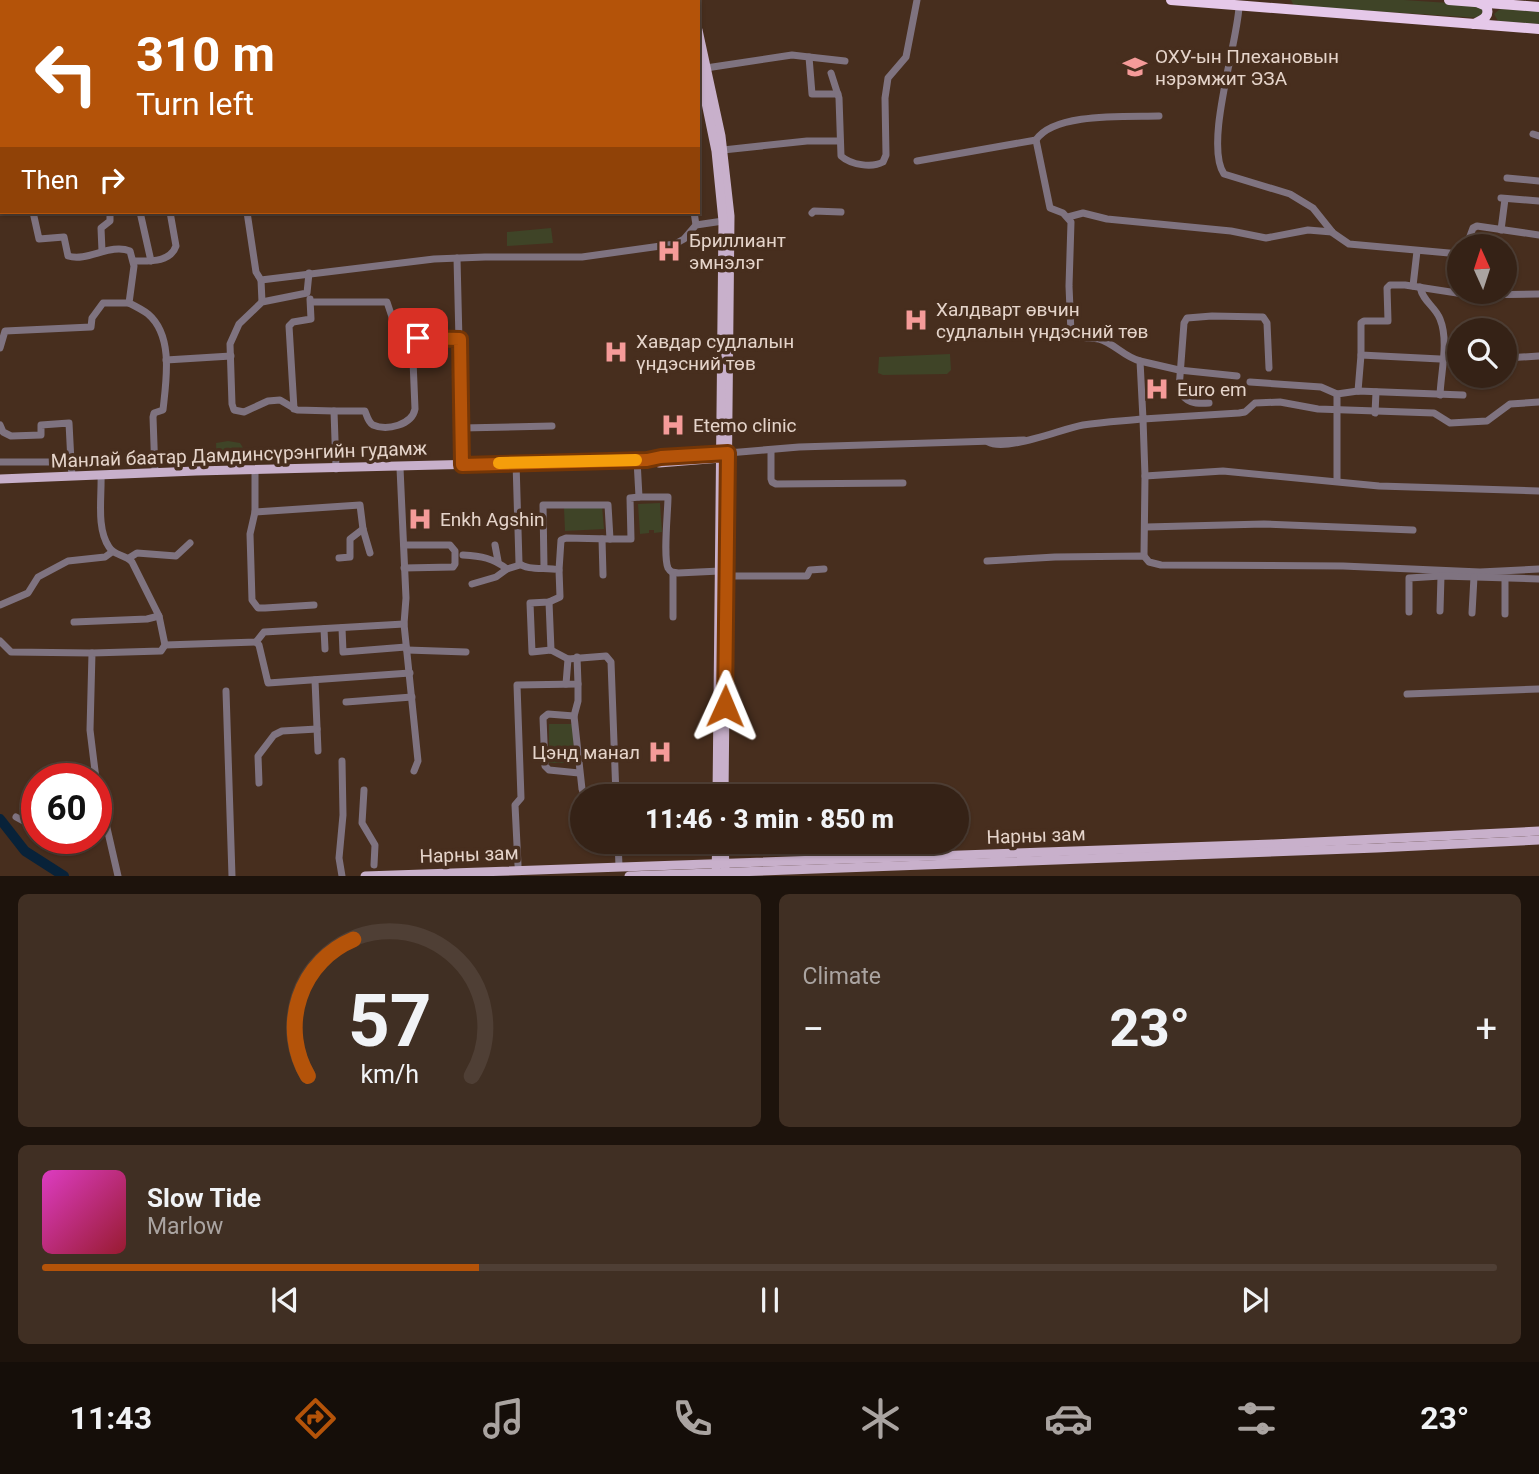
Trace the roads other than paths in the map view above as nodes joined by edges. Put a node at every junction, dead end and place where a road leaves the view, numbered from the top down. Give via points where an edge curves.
1 (918, 0) edge
2 (1171, 0) edge
3 (1449, 0) edge
4 (1473, 1) edge
5 (1502, 4) junction
6 (1285, 5) edge
7 (1239, 7) junction
8 (1539, 7) edge
9 (1473, 24) junction
10 (1503, 27) junction
11 (1539, 29) edge
12 (809, 57) junction
13 (845, 61) dead end
14 (700, 69) edge
15 (831, 73) dead end
16 (838, 94) junction
17 (1159, 116) dead end
18 (1036, 140) junction
19 (841, 141) junction
20 (723, 150) junction
21 (917, 160) dead end
22 (1507, 177) dead end
23 (1539, 181) edge
24 (1539, 201) edge
25 (841, 212) dead end
26 (812, 213) dead end
27 (33, 214) edge
28 (110, 214) edge
29 (140, 214) edge
30 (170, 214) edge
31 (247, 214) edge
32 (694, 214) edge
33 (1068, 217) junction
34 (723, 221) junction
35 (696, 225) junction
36 (1502, 230) junction
37 (1333, 233) junction
38 (1471, 234) edge
39 (1539, 236) edge
40 (102, 251) junction
41 (1417, 251) junction
42 (1447, 253) edge
43 (457, 258) junction
44 (134, 261) junction
45 (151, 261) junction
46 (309, 274) junction
47 (261, 280) junction
48 (1417, 286) junction
49 (307, 293) junction
50 (1539, 294) edge
51 (262, 302) junction
52 (312, 302) junction
53 (129, 303) junction
54 (460, 339) junction
55 (0, 348) edge
56 (1361, 355) junction
57 (231, 356) junction
58 (1539, 356) edge
59 (1517, 357) edge
60 (419, 359) dead end
61 (1442, 359) junction
62 (1447, 359) edge
63 (166, 360) junction
64 (1140, 360) junction
65 (1269, 368) dead end
66 (1179, 370) junction
67 (1237, 376) dead end
68 (1250, 382) dead end
69 (1358, 391) junction
70 (1376, 393) junction
71 (1337, 394) junction
72 (1440, 395) junction
73 (1463, 395) dead end
74 (1539, 402) edge
75 (1209, 404) dead end
76 (294, 409) junction
77 (1337, 409) junction
78 (334, 411) junction
79 (1375, 413) junction
80 (1143, 419) junction
81 (0, 425) edge
82 (552, 426) dead end
83 (462, 428) junction
84 (771, 450) junction
85 (724, 454) junction
86 (642, 460) junction
87 (71, 462) junction
88 (0, 463) edge
89 (516, 463) junction
90 (462, 465) junction
91 (400, 468) junction
92 (336, 469) junction
93 (255, 470) junction
94 (155, 473) junction
95 (101, 475) junction
96 (72, 476) junction
97 (1146, 476) junction
98 (0, 479) edge
99 (1337, 481) junction
100 (903, 483) dead end
101 (1539, 491) edge
102 (639, 497) junction
103 (255, 512) junction
104 (1146, 527) junction
105 (363, 529) junction
106 (1413, 530) dead end
107 (606, 539) junction
108 (190, 542) dead end
109 (404, 545) junction
110 (495, 545) dead end
111 (113, 552) junction
112 (370, 553) dead end
113 (463, 555) dead end
114 (1144, 556) junction
115 (129, 558) junction
116 (339, 558) dead end
117 (498, 561) junction
118 (987, 561) dead end
119 (520, 565) junction
120 (544, 567) junction
121 (404, 568) junction
122 (507, 569) junction
123 (824, 569) dead end
124 (1539, 569) edge
125 (559, 570) junction
126 (673, 572) junction
127 (723, 573) junction
128 (603, 575) dead end
129 (1441, 576) junction
130 (1474, 577) junction
131 (1505, 579) junction
132 (1539, 579) edge
133 (472, 584) dead end
134 (549, 602) junction
135 (0, 605) edge
136 (314, 605) dead end
137 (1440, 611) dead end
138 (1409, 612) dead end
139 (1472, 613) dead end
140 (1505, 614) dead end
141 (159, 616) junction
142 (673, 617) dead end
143 (74, 622) dead end
144 (404, 624) junction
145 (342, 628) junction
146 (324, 629) junction
147 (0, 638) edge
148 (256, 642) junction
149 (165, 645) junction
150 (406, 648) junction
151 (325, 649) dead end
152 (551, 650) junction
153 (466, 652) dead end
154 (92, 653) junction
155 (572, 658) junction
156 (410, 673) junction
157 (315, 680) junction
158 (566, 684) junction
159 (579, 684) junction
160 (1539, 689) edge
161 (226, 691) dead end
162 (1407, 694) dead end
163 (412, 697) junction
164 (346, 702) dead end
165 (574, 716) junction
166 (317, 729) junction
167 (318, 751) dead end
168 (342, 761) dead end
169 (94, 763) edge
170 (414, 771) dead end
171 (579, 773) junction
172 (259, 783) dead end
173 (581, 784) edge
174 (616, 784) edge
175 (717, 784) edge
176 (724, 784) edge
177 (364, 790) dead end
178 (16, 817) dead end
179 (21, 820) edge
180 (1539, 831) edge
181 (1539, 839) edge
182 (112, 853) edge
183 (618, 854) edge
184 (977, 859) junction
185 (374, 865) dead end
186 (518, 865) dead end
187 (619, 866) junction
188 (721, 870) edge
189 (492, 873) edge
190 (118, 876) edge
191 (232, 876) edge
192 (342, 876) edge
193 (365, 876) edge
194 (629, 876) edge

1 - 19 street via 906,57 888,78 883,162 876,166 846,161 841,156
2 - 7 highway
3 - 4 highway
4 - 5 highway
4 - 9 highway via 1486,6 1488,13
5 - 8 highway
5 - 10 highway via 1491,13 1493,21
6 - 7 highway
6 - 9 highway
7 - 37 street via 1216,156 1219,166 1224,174 1290,194 1314,208
9 - 10 highway
10 - 11 highway
12 - 13 street
12 - 14 street via 792,55
12 - 16 street via 812,94
14 - 20 main road
14 - 34 main road via 716,151
15 - 16 street
16 - 19 street
17 - 18 street via 1059,123
18 - 21 street
18 - 33 street via 1050,208
19 - 20 street
20 - 85 main road via 731,232
22 - 23 street
24 - 36 street via 1503,199
25 - 26 street
27 - 40 street via 39,239 64,237 68,256
28 - 40 street via 110,221 101,228
29 - 45 street
30 - 45 street via 175,251
31 - 47 street
32 - 35 street
33 - 37 street via 1083,213 1266,238 1308,230
33 - 64 street via 1071,334 1103,340
34 - 35 street
34 - 85 main road
35 - 43 street via 680,242 664,246 582,257
36 - 38 street via 1483,225
36 - 39 street
37 - 41 street via 1349,244
40 - 44 street via 127,249
41 - 42 street
41 - 48 street
43 - 46 street
43 - 54 street
44 - 45 street
44 - 53 street
46 - 47 street
46 - 49 street
47 - 51 street
48 - 50 street via 1470,295
48 - 56 street via 1388,286 1388,321 1363,321
48 - 61 street via 1439,317 1445,339
49 - 51 street
49 - 52 street
51 - 57 street via 239,324 230,344
52 - 54 street via 387,302 401,336
52 - 76 street via 311,319 289,326
53 - 55 street via 103,303 91,327 5,331
53 - 63 street via 156,324 163,336
54 - 83 street
56 - 61 street
56 - 69 street
57 - 63 street
57 - 76 street via 234,410 244,412 280,400
58 - 59 street
60 - 78 street via 413,360 415,409 409,421 375,426 365,411
61 - 62 street
61 - 72 street
63 - 94 street via 163,411 153,417
64 - 66 street
64 - 80 street
65 - 66 street via 1264,318 1212,316 1184,320
66 - 67 street
66 - 75 street via 1182,395 1193,404
68 - 71 street via 1321,387
69 - 70 street
69 - 71 street
70 - 72 street
70 - 79 street
71 - 77 street
72 - 73 street
74 - 79 street via 1510,404 1480,422 1450,422 1434,414
76 - 78 street
77 - 79 street
77 - 80 street via 1255,403 1239,414
77 - 99 street
78 - 92 street
80 - 84 street via 1086,425 1011,444
80 - 97 street
81 - 87 street via 11,436 39,436 41,425 66,422 70,425
82 - 83 street
83 - 90 street
84 - 85 street
84 - 100 street via 771,479 776,484
85 - 86 main road, Манлай баатар Дамдинсүрэнгийн гудамж via 659,463
85 - 127 main road
86 - 89 main road, Манлай баатар Дамдинсүрэнгийн гудамж
86 - 102 street
87 - 88 street
87 - 96 street
89 - 90 main road, Манлай баатар Дамдинсүрэнгийн гудамж
89 - 119 street
90 - 91 main road, Манлай баатар Дамдинсүрэнгийн гудамж
91 - 92 main road, Манлай баатар Дамдинсүрэнгийн гудамж
91 - 109 street
92 - 93 main road, Манлай баатар Дамдинсүрэнгийн гудамж
93 - 94 main road, Манлай баатар Дамдинсүрэнгийн гудамж
93 - 103 street
94 - 95 main road, Манлай баатар Дамдинсүрэнгийн гудамж
95 - 96 main road, Манлай баатар Дамдинсүрэнгийн гудамж
95 - 111 street via 102,522
96 - 98 main road, Манлай баатар Дамдинсүрэнгийн гудамж
97 - 99 street via 1223,471
97 - 104 street
99 - 101 street
102 - 107 street via 630,498 631,539
102 - 126 street via 668,497 666,557
103 - 105 street via 360,505
103 - 136 street via 250,534 254,605
104 - 106 street via 1264,524
104 - 114 street
105 - 112 street
105 - 116 street via 352,536 350,557
107 - 120 street via 608,505 543,505
107 - 125 street via 561,540
107 - 128 street
108 - 115 street via 176,556 137,553
109 - 121 street
109 - 121 street via 450,545 455,551 453,567
110 - 117 street
111 - 115 street
111 - 135 street via 68,561 38,577 28,593
113 - 117 street
114 - 118 street
114 - 124 street via 1161,565 1480,572
115 - 141 street
117 - 122 street
119 - 120 street
119 - 122 street
120 - 125 street
121 - 144 street
122 - 133 street
123 - 127 street via 810,570 807,576
125 - 134 street via 560,597
126 - 127 street
126 - 142 street
127 - 175 main road
127 - 176 main road
129 - 130 street
129 - 137 street
129 - 138 street via 1409,578
130 - 131 street
130 - 139 street
131 - 132 street
131 - 140 street
134 - 152 street
134 - 152 street via 530,603 532,652
141 - 143 street
141 - 149 street
144 - 145 street
144 - 150 street
145 - 146 street
145 - 150 street via 343,652
146 - 148 street via 264,632
146 - 151 street
147 - 154 street via 10,652
148 - 149 street
148 - 157 street via 268,683
149 - 154 street via 161,651
150 - 153 street
150 - 156 street
152 - 155 street
154 - 169 street
155 - 158 street
155 - 159 street
155 - 174 street via 606,656 611,662
156 - 157 street
156 - 163 street
157 - 166 street
158 - 159 street
158 - 186 street via 516,685 521,798 515,805
159 - 165 street
160 - 162 street
161 - 191 street
163 - 164 street
163 - 170 street via 418,761
165 - 171 street
165 - 171 street via 548,714 543,718 545,766
166 - 167 street
166 - 172 street via 274,735 258,756
168 - 192 street
171 - 173 street
177 - 185 street via 362,823 375,845
178 - 179 street
180 - 184 main road, Нарны зам
181 - 184 main road, Нарны зам
182 - 190 street
183 - 187 street
184 - 188 main road, Нарны зам
187 - 188 main road, Нарны зам
187 - 189 main road, Нарны зам
188 - 194 main road, Нарны зам
189 - 193 main road, Нарны зам

